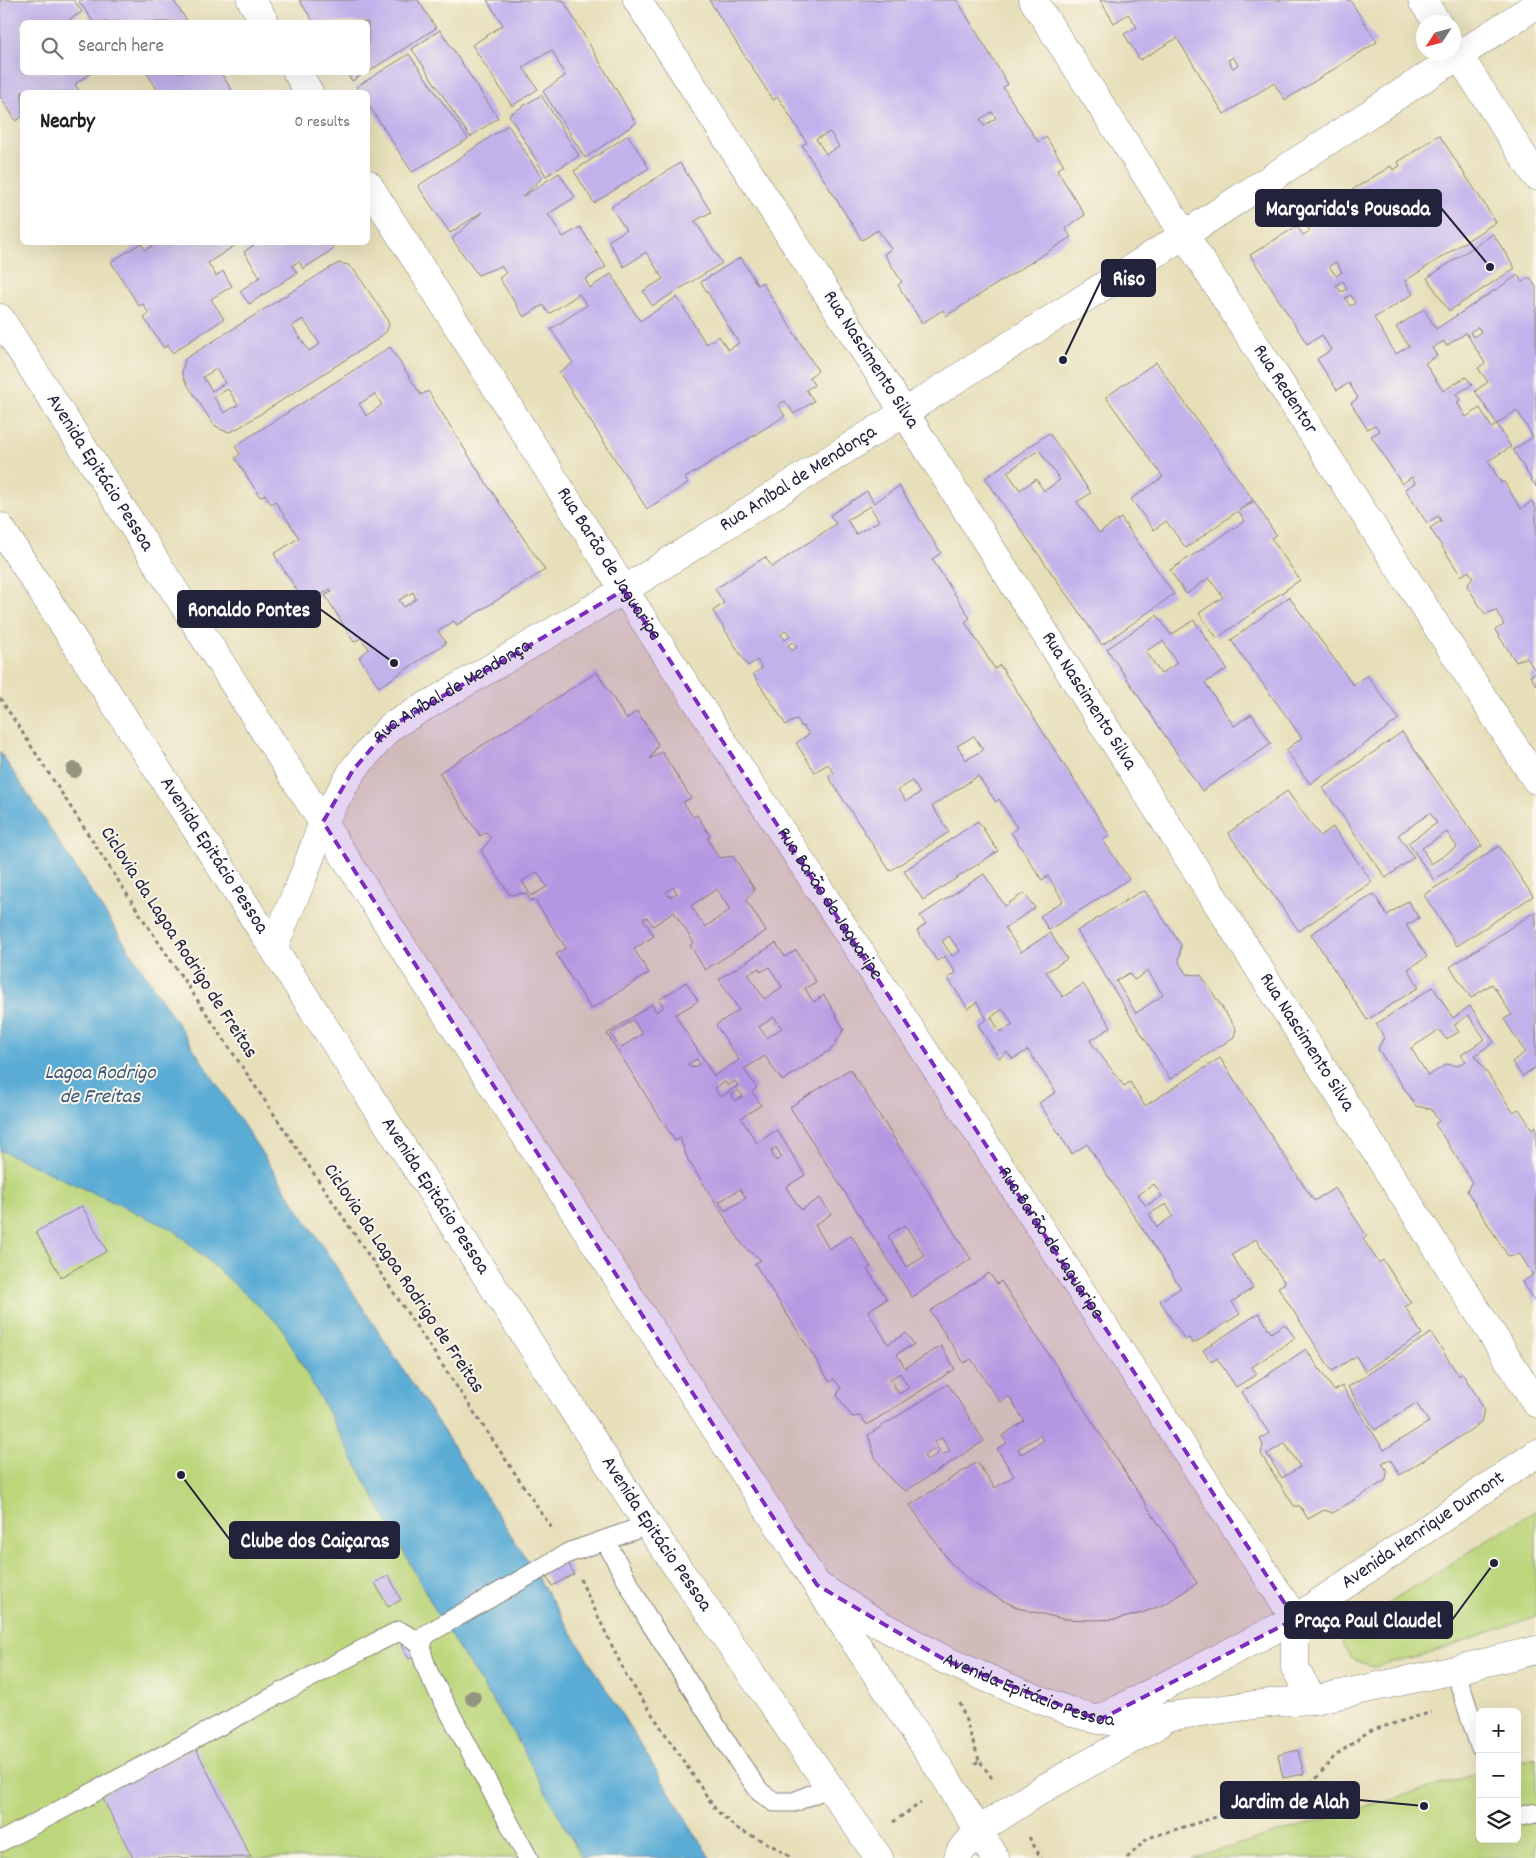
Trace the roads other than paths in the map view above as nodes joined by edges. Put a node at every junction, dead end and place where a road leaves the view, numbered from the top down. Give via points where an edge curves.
1 (251, 0) edge
2 (638, 0) edge
3 (1033, 0) edge
4 (1422, 0) edge
5 (1536, 6) edge
6 (1432, 15) edge
7 (264, 20) edge
8 (1461, 49) edge
9 (1444, 60) edge
10 (1461, 60) edge
11 (299, 75) edge
12 (308, 90) edge
13 (1536, 176) edge
14 (370, 187) edge
15 (1184, 235) junction
16 (0, 318) edge
17 (904, 412) junction
18 (0, 527) edge
19 (624, 590) junction
20 (1536, 780) edge
21 (323, 822) junction
22 (274, 946) junction
23 (1536, 1403) edge
24 (1536, 1454) edge
25 (648, 1524) junction
26 (605, 1540) junction
27 (817, 1585) junction
28 (1295, 1619) junction
29 (424, 1638) junction
30 (1536, 1650) edge
31 (1455, 1670) junction
32 (1313, 1700) junction
33 (1171, 1717) junction
34 (1099, 1720) junction
35 (1476, 1734) edge
36 (829, 1786) junction
37 (1536, 1812) edge
38 (1521, 1816) edge
39 (978, 1831) junction
40 (0, 1842) edge
41 (528, 1858) edge
42 (879, 1858) edge
43 (958, 1858) edge
44 (995, 1858) edge

1 - 7 main road
2 - 17 main road, Rua Nascimento Silva
3 - 15 main road, Rua Redentor
4 - 6 main road
5 - 8 main road, Rua Aníbal de Mendonça
9 - 15 main road, Rua Aníbal de Mendonça
10 - 13 main road
11 - 12 main road
14 - 19 main road, Rua Barão de Jaguaripe
15 - 17 main road, Rua Aníbal de Mendonça
15 - 20 main road, Rua Redentor
16 - 21 main road, Avenida Epitácio Pessoa
17 - 19 main road, Rua Aníbal de Mendonça
17 - 23 main road, Rua Nascimento Silva
18 - 22 main road, Avenida Epitácio Pessoa
19 - 21 main road, Rua Aníbal de Mendonça via 390,727 353,770
19 - 28 main road, Rua Barão de Jaguaripe
21 - 22 main road, Rua Aníbal de Mendonça
21 - 27 main road, Avenida Epitácio Pessoa
22 - 25 main road, Avenida Epitácio Pessoa
24 - 28 main road, Avenida Henrique Dumont
25 - 26 lane
25 - 36 main road, Avenida Epitácio Pessoa
26 - 29 lane via 568,1553 542,1567
26 - 36 lane via 648,1619 760,1792 774,1802 794,1802
27 - 34 main road, Avenida Epitácio Pessoa via 945,1660 1015,1690
27 - 39 main road, Avenida Epitácio Pessoa
28 - 32 main road via 1295,1668
28 - 34 main road, Avenida Henrique Dumont
29 - 40 lane via 399,1631 384,1638
29 - 41 lane via 422,1653 429,1674
30 - 31 main road, Avenida Epitácio Pessoa
31 - 32 main road, Avenida Epitácio Pessoa
31 - 35 lane
32 - 33 main road, Avenida Epitácio Pessoa
33 - 34 main road, Avenida Epitácio Pessoa via 1125,1722
33 - 39 main road, Avenida Epitácio Pessoa via 1041,1790
36 - 42 main road, Avenida Epitácio Pessoa
37 - 38 lane
39 - 43 main road
39 - 44 main road, Avenida Epitácio Pessoa

